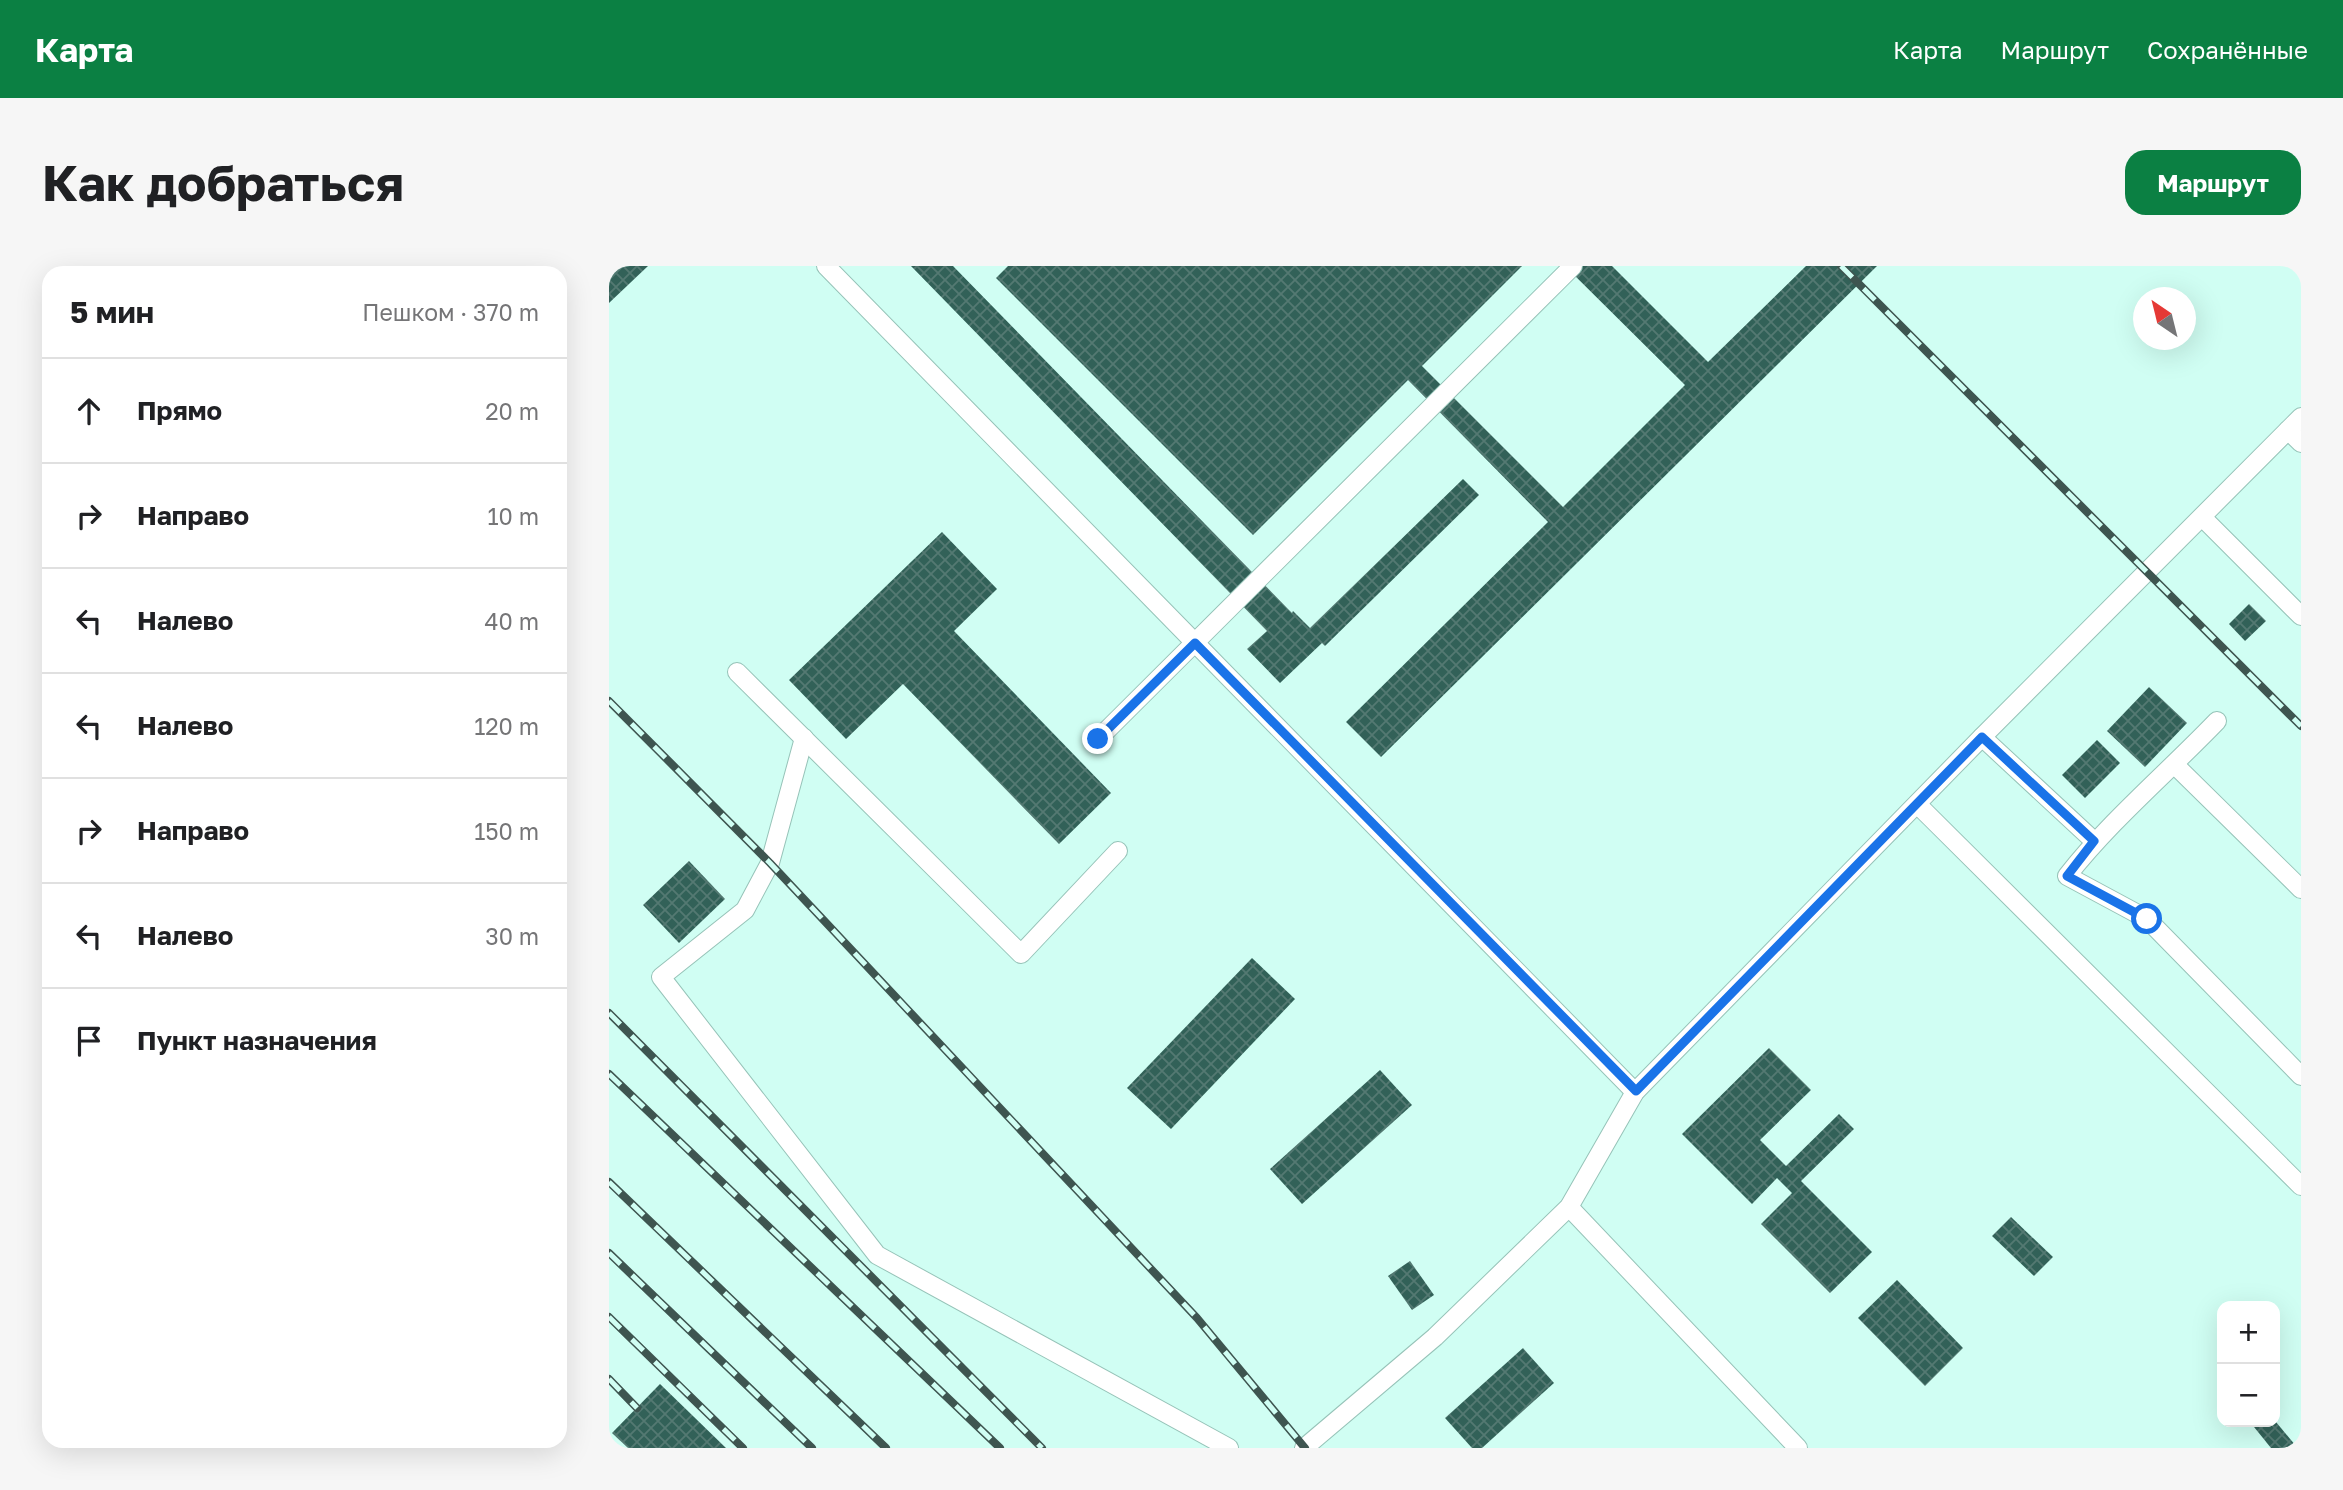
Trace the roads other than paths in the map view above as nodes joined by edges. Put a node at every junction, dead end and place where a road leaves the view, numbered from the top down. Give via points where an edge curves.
1 (826, 266) edge
2 (1573, 266) edge
3 (2301, 417) edge
4 (2288, 430) junction
5 (2301, 443) edge
6 (2203, 518) junction
7 (2301, 616) edge
8 (1195, 643) junction
9 (737, 672) dead end
10 (2217, 721) dead end
11 (1982, 737) junction
12 (804, 738) junction
13 (1098, 739) dead end
14 (2175, 765) junction
15 (1917, 804) junction
16 (2094, 841) junction
17 (1118, 851) dead end
18 (2301, 889) edge
19 (2301, 1076) edge
20 (1636, 1091) junction
21 (2301, 1186) edge
22 (1569, 1208) junction
23 (1229, 1448) edge
24 (1304, 1448) edge
25 (1798, 1448) edge

1 - 8 lane
2 - 8 lane
3 - 4 lane
4 - 5 lane
4 - 6 lane
6 - 7 lane
6 - 11 lane
8 - 13 lane
8 - 20 lane
9 - 12 lane
10 - 14 lane
11 - 15 lane
11 - 16 lane
12 - 17 lane via 1021,954
12 - 23 lane via 770,863 745,910 661,977 877,1255
14 - 16 lane
14 - 18 lane
15 - 20 lane
15 - 21 lane
16 - 19 lane via 2067,876 2147,919
20 - 22 lane
22 - 24 lane via 1435,1337
22 - 25 lane

